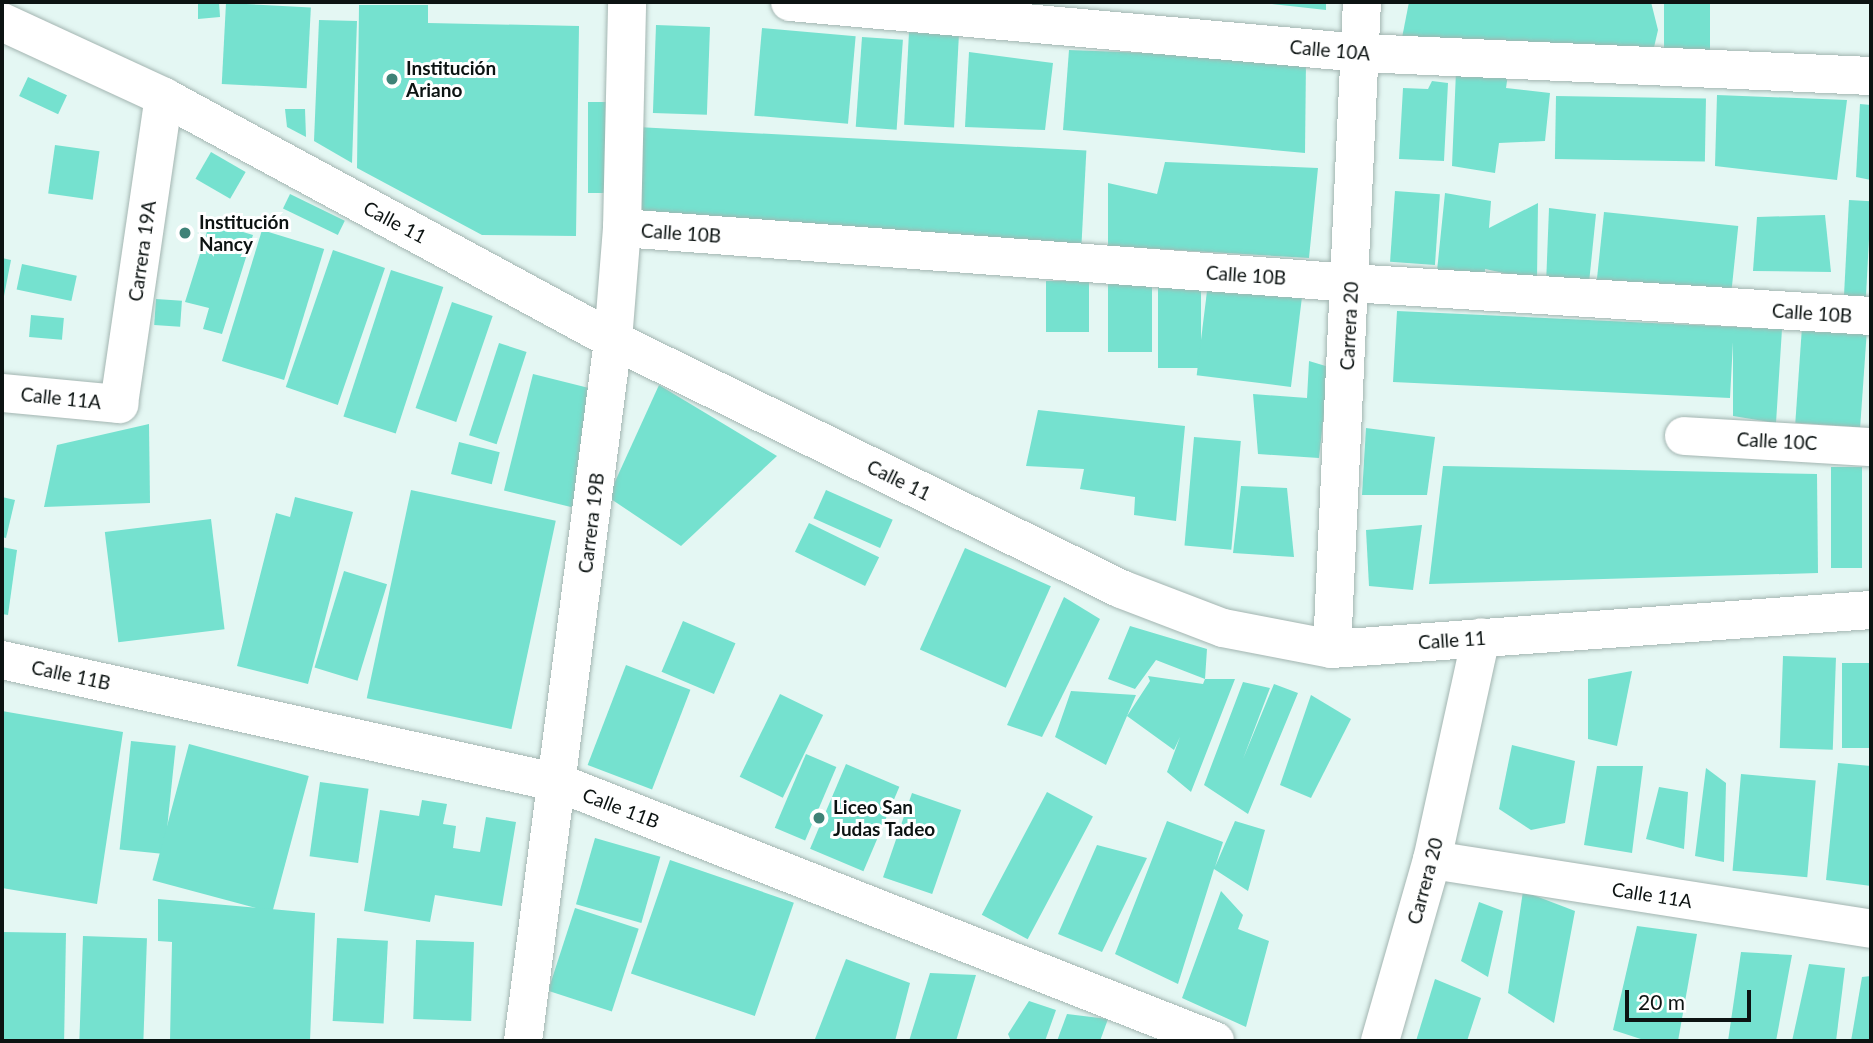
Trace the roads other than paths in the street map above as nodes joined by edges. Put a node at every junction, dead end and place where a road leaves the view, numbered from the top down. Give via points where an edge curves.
1 (627, 2) edge
2 (790, 2) edge
3 (1362, 2) edge
4 (2, 23) edge
5 (1362, 53) junction
6 (1871, 76) edge
7 (164, 97) junction
8 (622, 228) junction
9 (1351, 283) junction
10 (1871, 316) edge
11 (613, 340) junction
12 (2, 393) edge
13 (119, 404) joint
14 (1684, 436) dead end
15 (1871, 447) edge
16 (1871, 610) edge
17 (1481, 637) junction
18 (1332, 649) junction
19 (2, 660) edge
20 (559, 783) junction
21 (1432, 860) junction
22 (1871, 929) edge
23 (523, 1041) edge
24 (1215, 1041) edge
25 (1380, 1041) edge

1 - 8 street, Carrera 19B
2 - 5 street, Calle 10A
3 - 5 street, Carrera 20
4 - 7 street, Calle 11
5 - 6 street, Calle 10A
5 - 9 street, Carrera 20
7 - 11 street, Calle 11
7 - 13 street, Carrera 19A
8 - 9 street, Calle 10B
8 - 11 street, Carrera 19B
9 - 10 street, Calle 10B
9 - 18 street, Carrera 20
11 - 18 street, Calle 11 via 1121,589 1223,628
11 - 20 street, Carrera 19B
12 - 13 street, Calle 11A
14 - 15 street, Calle 10C
16 - 17 street, Calle 11
17 - 18 street, Calle 11
17 - 21 street, Carrera 20
19 - 20 street, Calle 11B
20 - 23 street, Carrera 19B
20 - 24 street, Calle 11B
21 - 22 street, Calle 11A
21 - 25 street, Carrera 20

